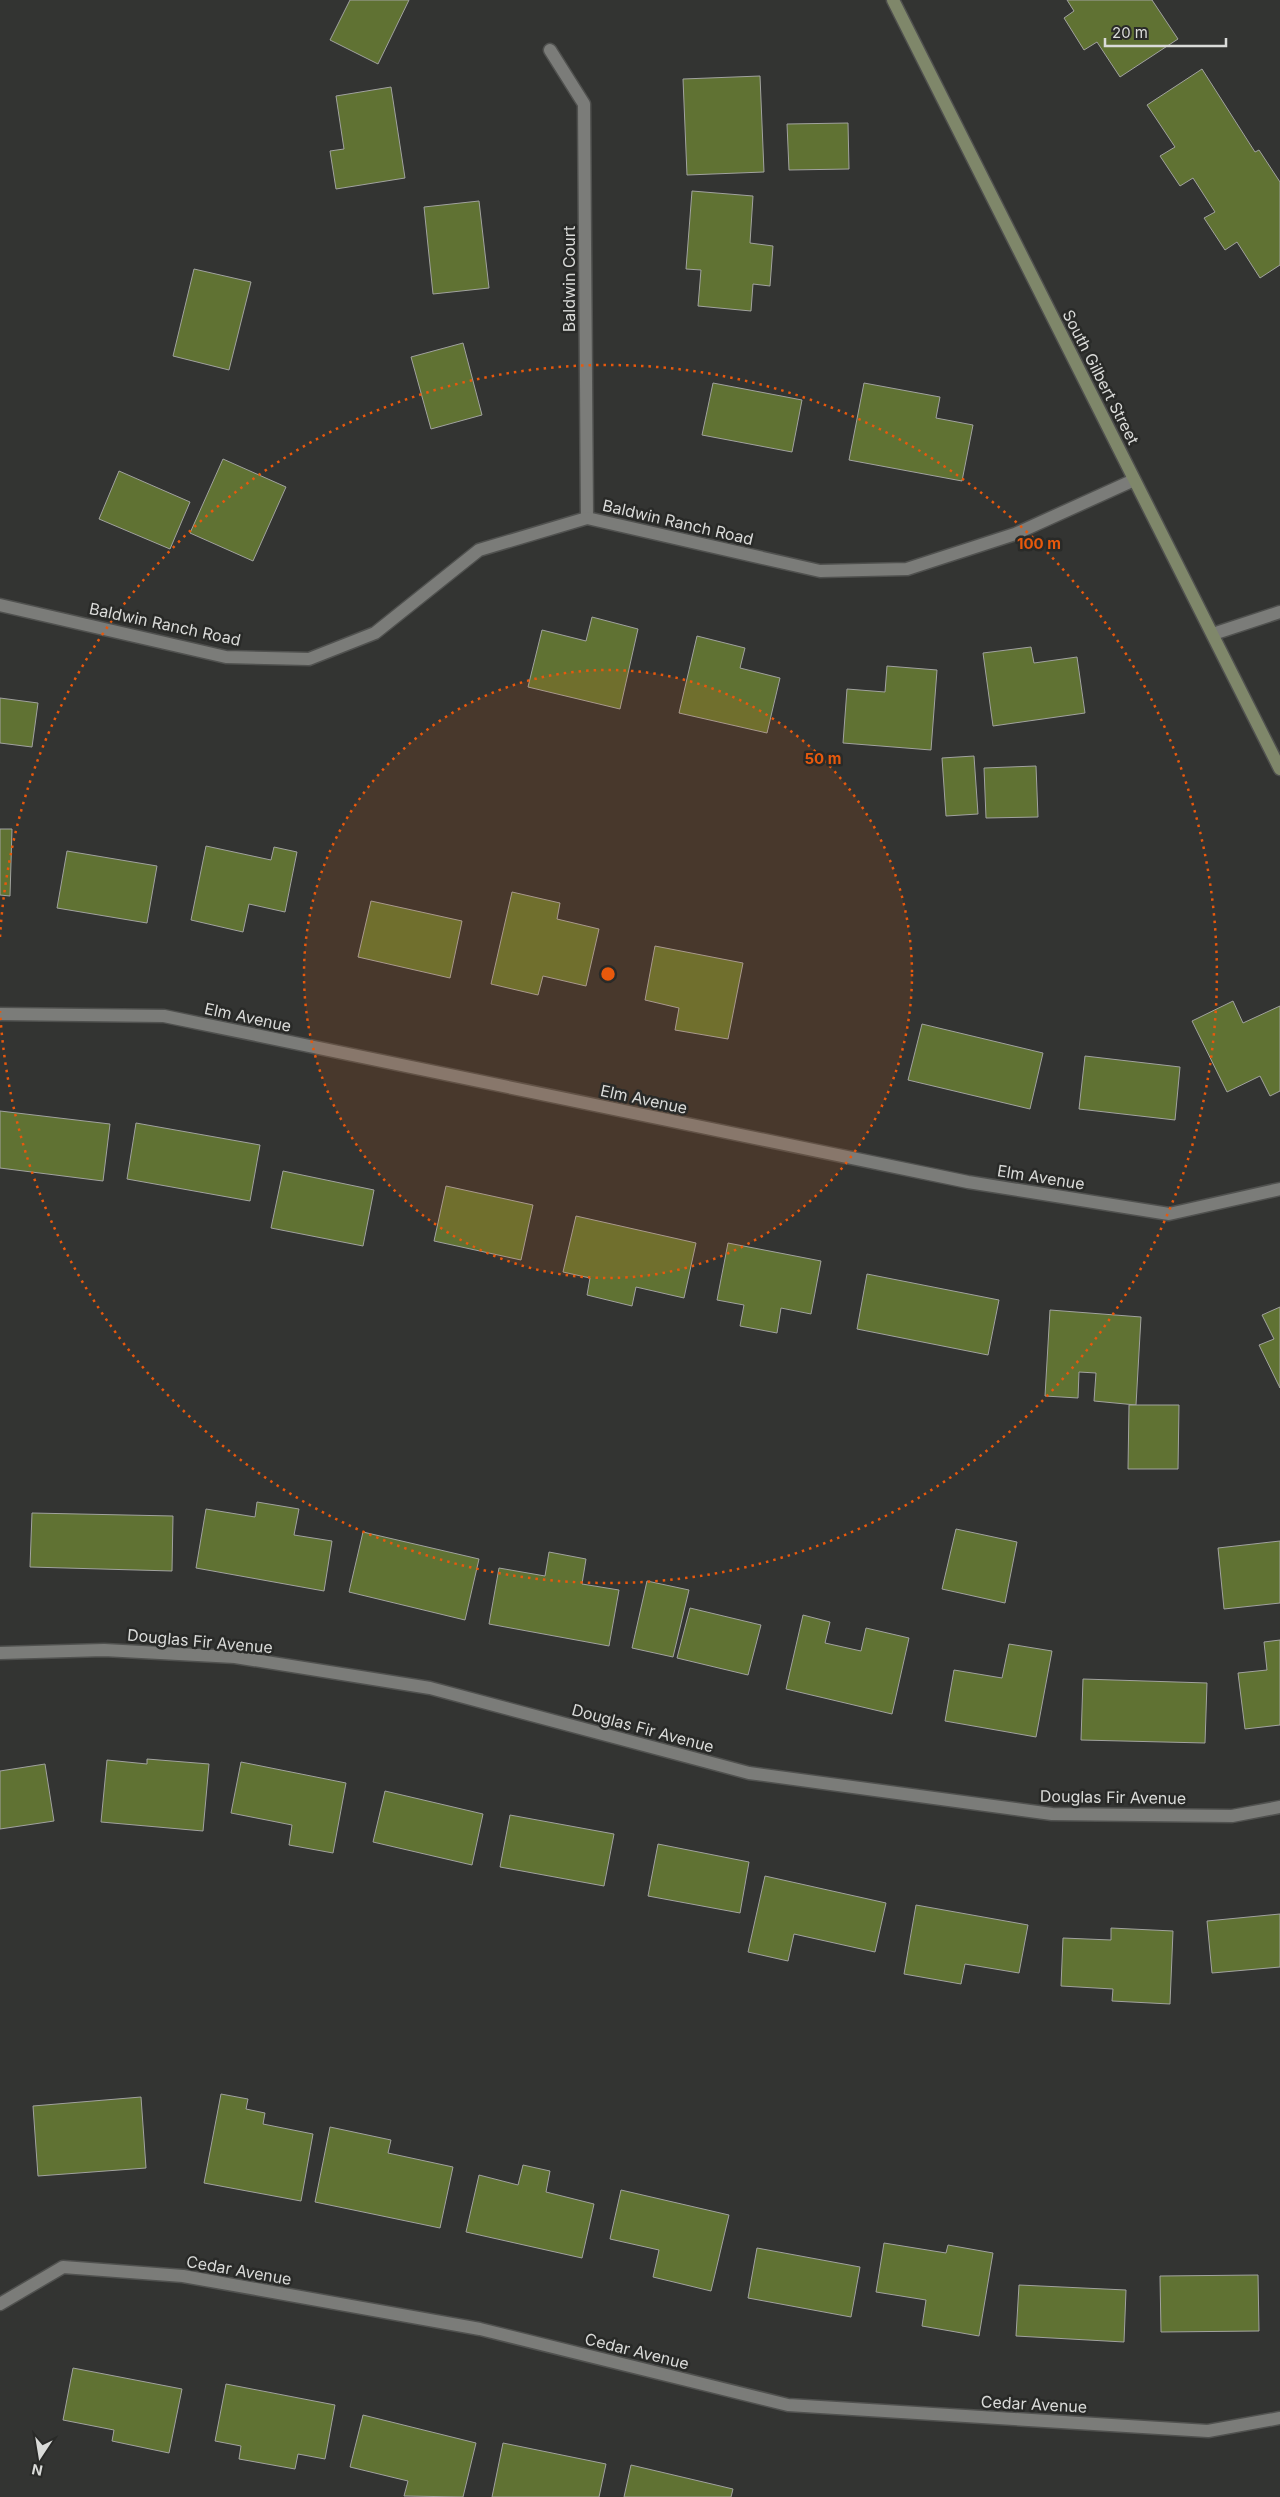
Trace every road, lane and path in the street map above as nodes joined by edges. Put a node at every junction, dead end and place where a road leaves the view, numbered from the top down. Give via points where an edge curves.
1 (893, 0) edge
2 (550, 50) dead end
3 (1134, 480) junction
4 (587, 518) junction
5 (0, 605) edge
6 (1280, 612) edge
7 (1212, 634) junction
8 (1280, 769) edge
9 (0, 1014) edge
10 (1280, 1189) edge
11 (0, 1653) edge
12 (1280, 1807) edge
13 (0, 2304) edge
14 (1280, 2418) edge

1 - 3 street, South Gilbert Street
2 - 4 street, Baldwin Court via 584,104
3 - 4 street, Baldwin Ranch Road via 1015,534 907,569 820,571
3 - 7 street, South Gilbert Street
4 - 5 street, Baldwin Ranch Road via 479,550 375,633 309,659 226,656
6 - 7 street
7 - 8 street, South Gilbert Street
9 - 10 street, Elm Avenue via 164,1016 968,1182 1169,1214
11 - 12 street, Douglas Fir Avenue via 104,1650 235,1657 430,1688 749,1773 1052,1814 1232,1816
13 - 14 street, Cedar Avenue via 63,2267 183,2276 480,2329 788,2405 1208,2431

